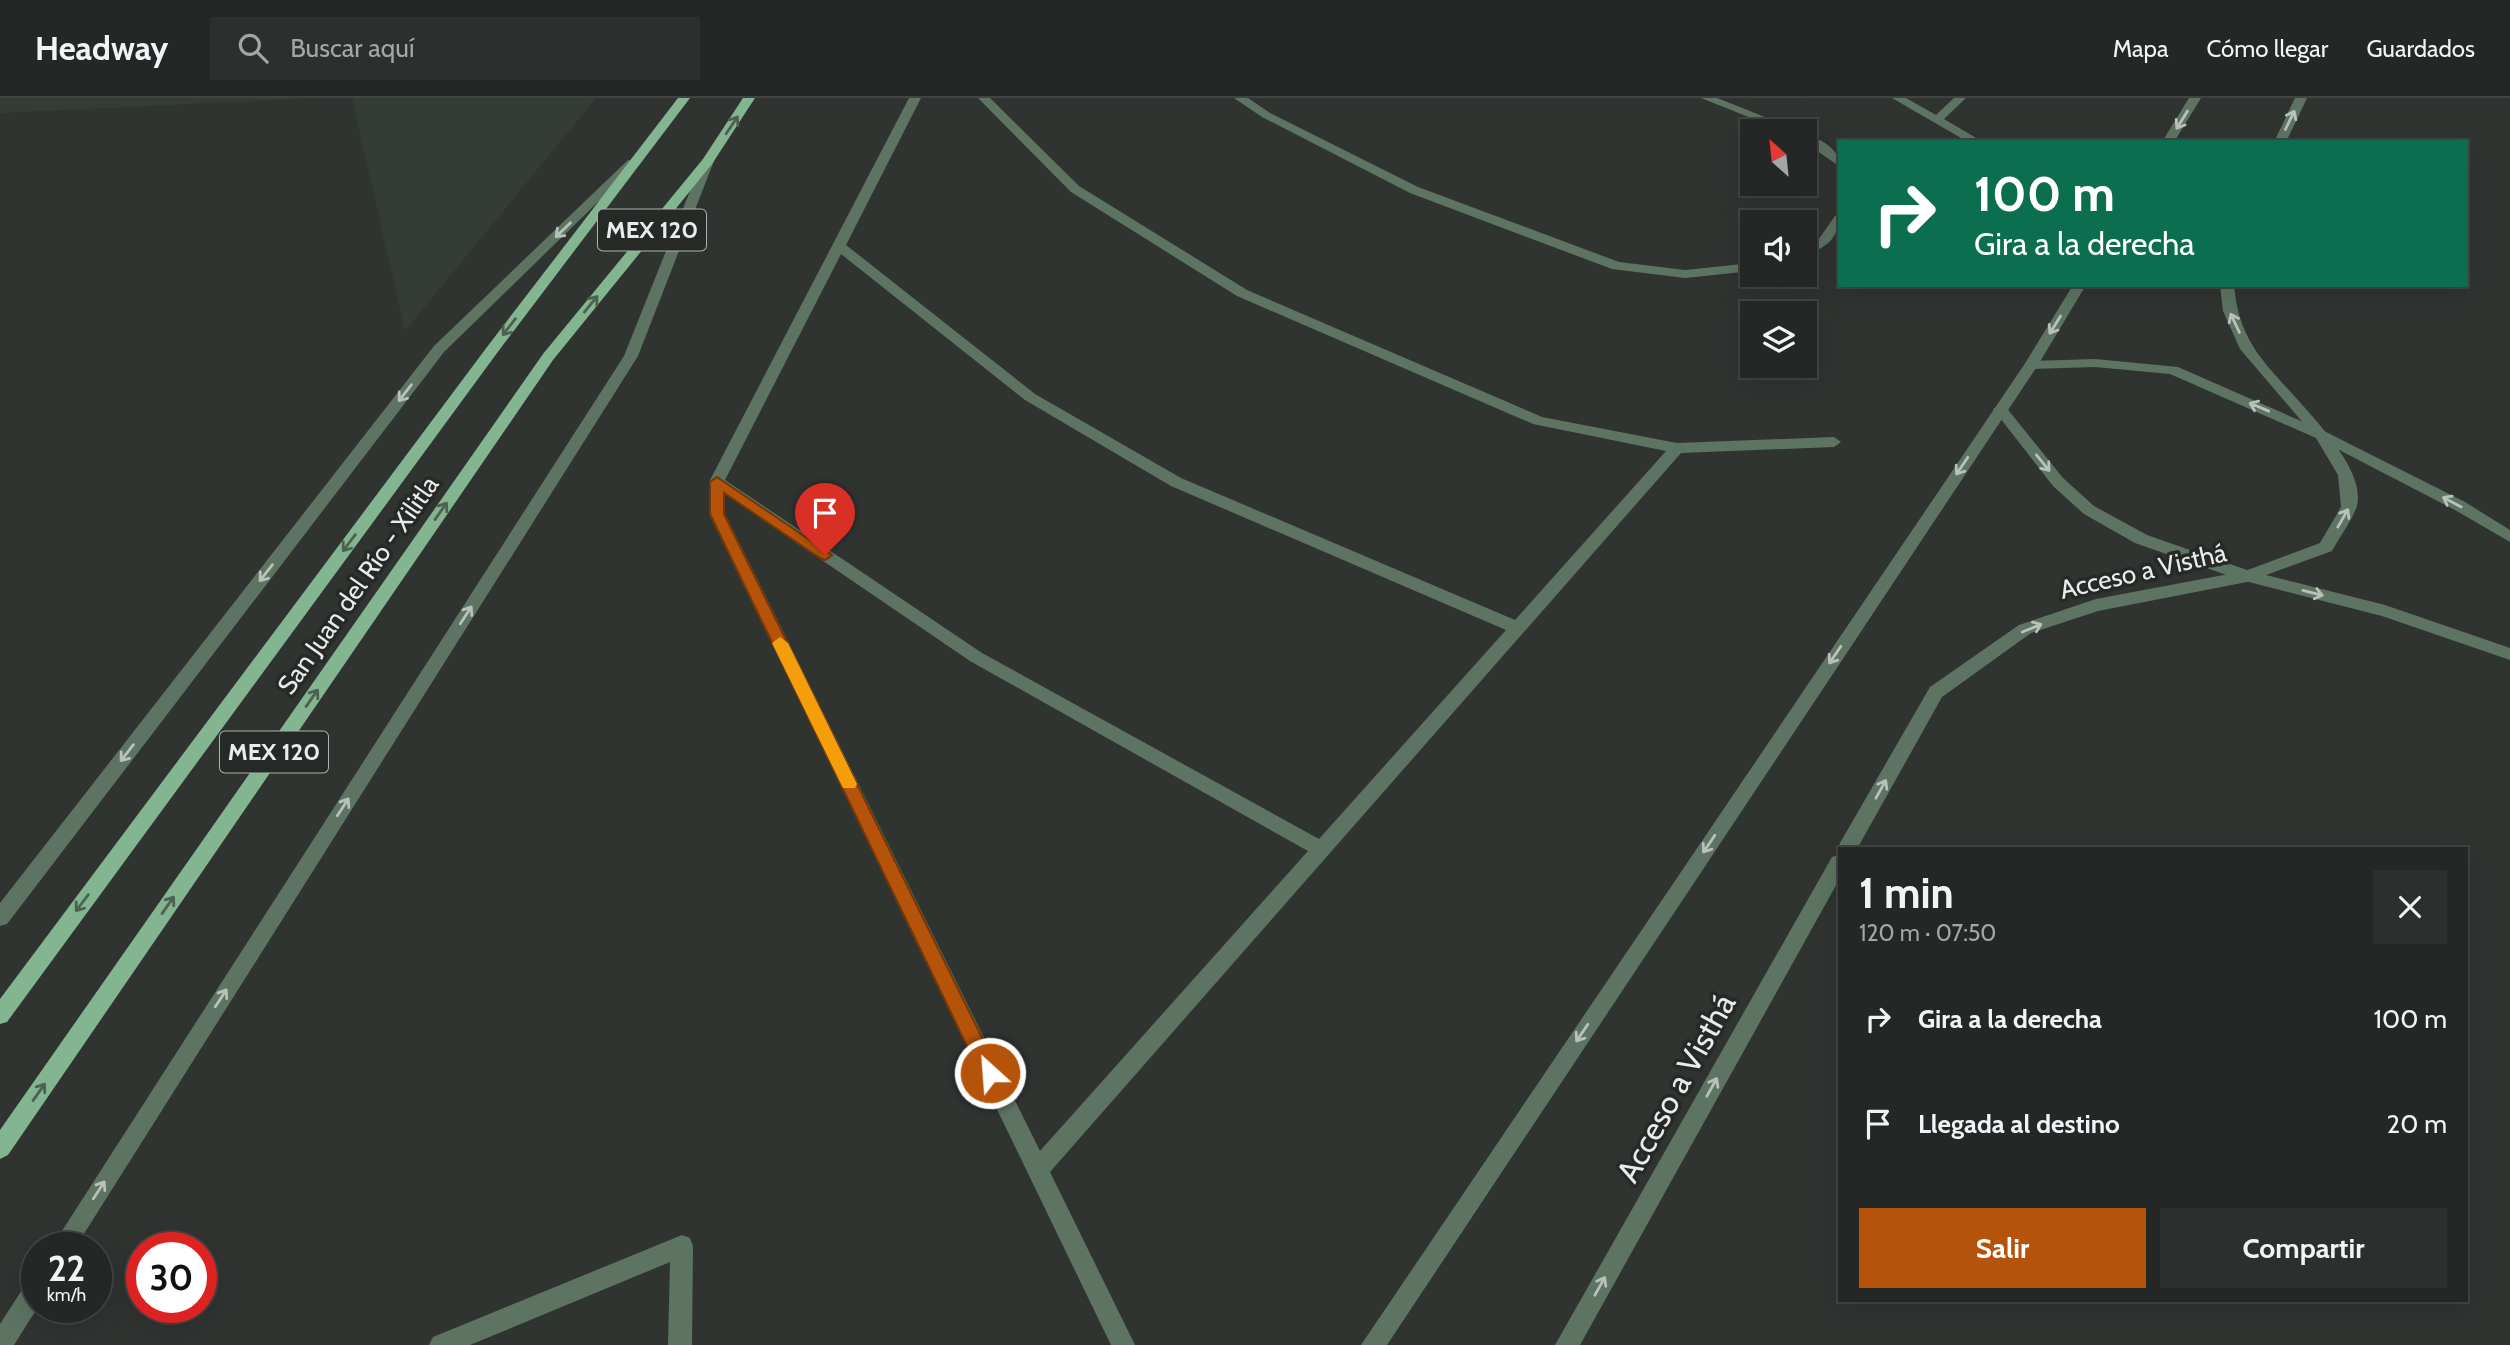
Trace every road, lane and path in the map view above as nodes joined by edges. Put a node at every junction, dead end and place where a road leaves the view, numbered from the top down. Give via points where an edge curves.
1 (684, 98) edge
2 (749, 98) edge
3 (915, 98) edge
4 (984, 98) edge
5 (1240, 98) edge
6 (1707, 98) edge
7 (1898, 98) edge
8 (1960, 98) edge
9 (2195, 98) edge
10 (2301, 98) edge
11 (1762, 119) edge
12 (1937, 120) junction
13 (1972, 140) edge
14 (2169, 140) edge
15 (2281, 140) edge
16 (1817, 145) edge
17 (648, 148) junction
18 (708, 161) junction
19 (1838, 162) edge
20 (1838, 220) edge
21 (839, 246) junction
22 (1817, 247) edge
23 (1740, 268) edge
24 (2079, 287) edge
25 (2227, 287) edge
26 (2031, 365) junction
27 (2000, 409) junction
28 (2321, 435) junction
29 (1835, 442) dead end
30 (1677, 448) junction
31 (717, 482) junction
32 (2510, 537) edge
33 (2247, 576) junction
34 (1518, 628) junction
35 (2510, 654) edge
36 (1848, 847) edge
37 (1321, 849) junction
38 (1838, 865) edge
39 (0, 919) edge
40 (0, 1015) edge
41 (0, 1148) edge
42 (1037, 1170) junction
43 (72, 1232) edge
44 (21, 1312) edge
45 (0, 1345) edge
46 (441, 1345) edge
47 (680, 1345) edge
48 (1123, 1345) edge
49 (1373, 1345) edge
50 (1567, 1345) edge

1 - 17 main road, San Juan del Río - Xilitla / MEX 120
18 -> 2 main road, San Juan del Río - Xilitla / MEX 120
3 - 21 street
4 - 30 street via 1074,189 1242,293 1538,421
5 - 23 street via 1414,190 1617,266 1685,274
6 - 11 street
7 - 12 street
8 - 12 street
9 -> 14 street
15 -> 10 street
12 - 13 street
16 - 19 street
17 -> 39 street via 439,349
17 -> 40 main road, San Juan del Río - Xilitla / MEX 120 via 492,350
41 -> 18 main road, San Juan del Río - Xilitla / MEX 120 via 548,357
43 -> 18 street via 631,356
20 - 22 street
21 - 31 street
21 - 34 street via 1030,397 1176,482
24 -> 26 street
28 -> 25 street via 2247,349 2230,311
26 - 27 street
28 -> 26 street via 2173,370 2095,363
27 -> 33 street via 2058,482 2089,510 2141,539
27 -> 49 street
32 -> 28 street via 2460,506
33 -> 28 street via 2326,547 2349,507 2346,475
29 - 30 street
30 - 34 street
31 - 37 street via 976,657
31 - 42 street via 717,514
33 -> 35 street, Acceso a Visthá via 2385,611
36 -> 33 street, Acceso a Visthá via 1936,692 2025,629 2096,605
34 - 37 street
37 - 42 street
50 -> 38 street, Acceso a Visthá
42 - 48 street
44 - 45 street
46 - 47 street via 682,1246

